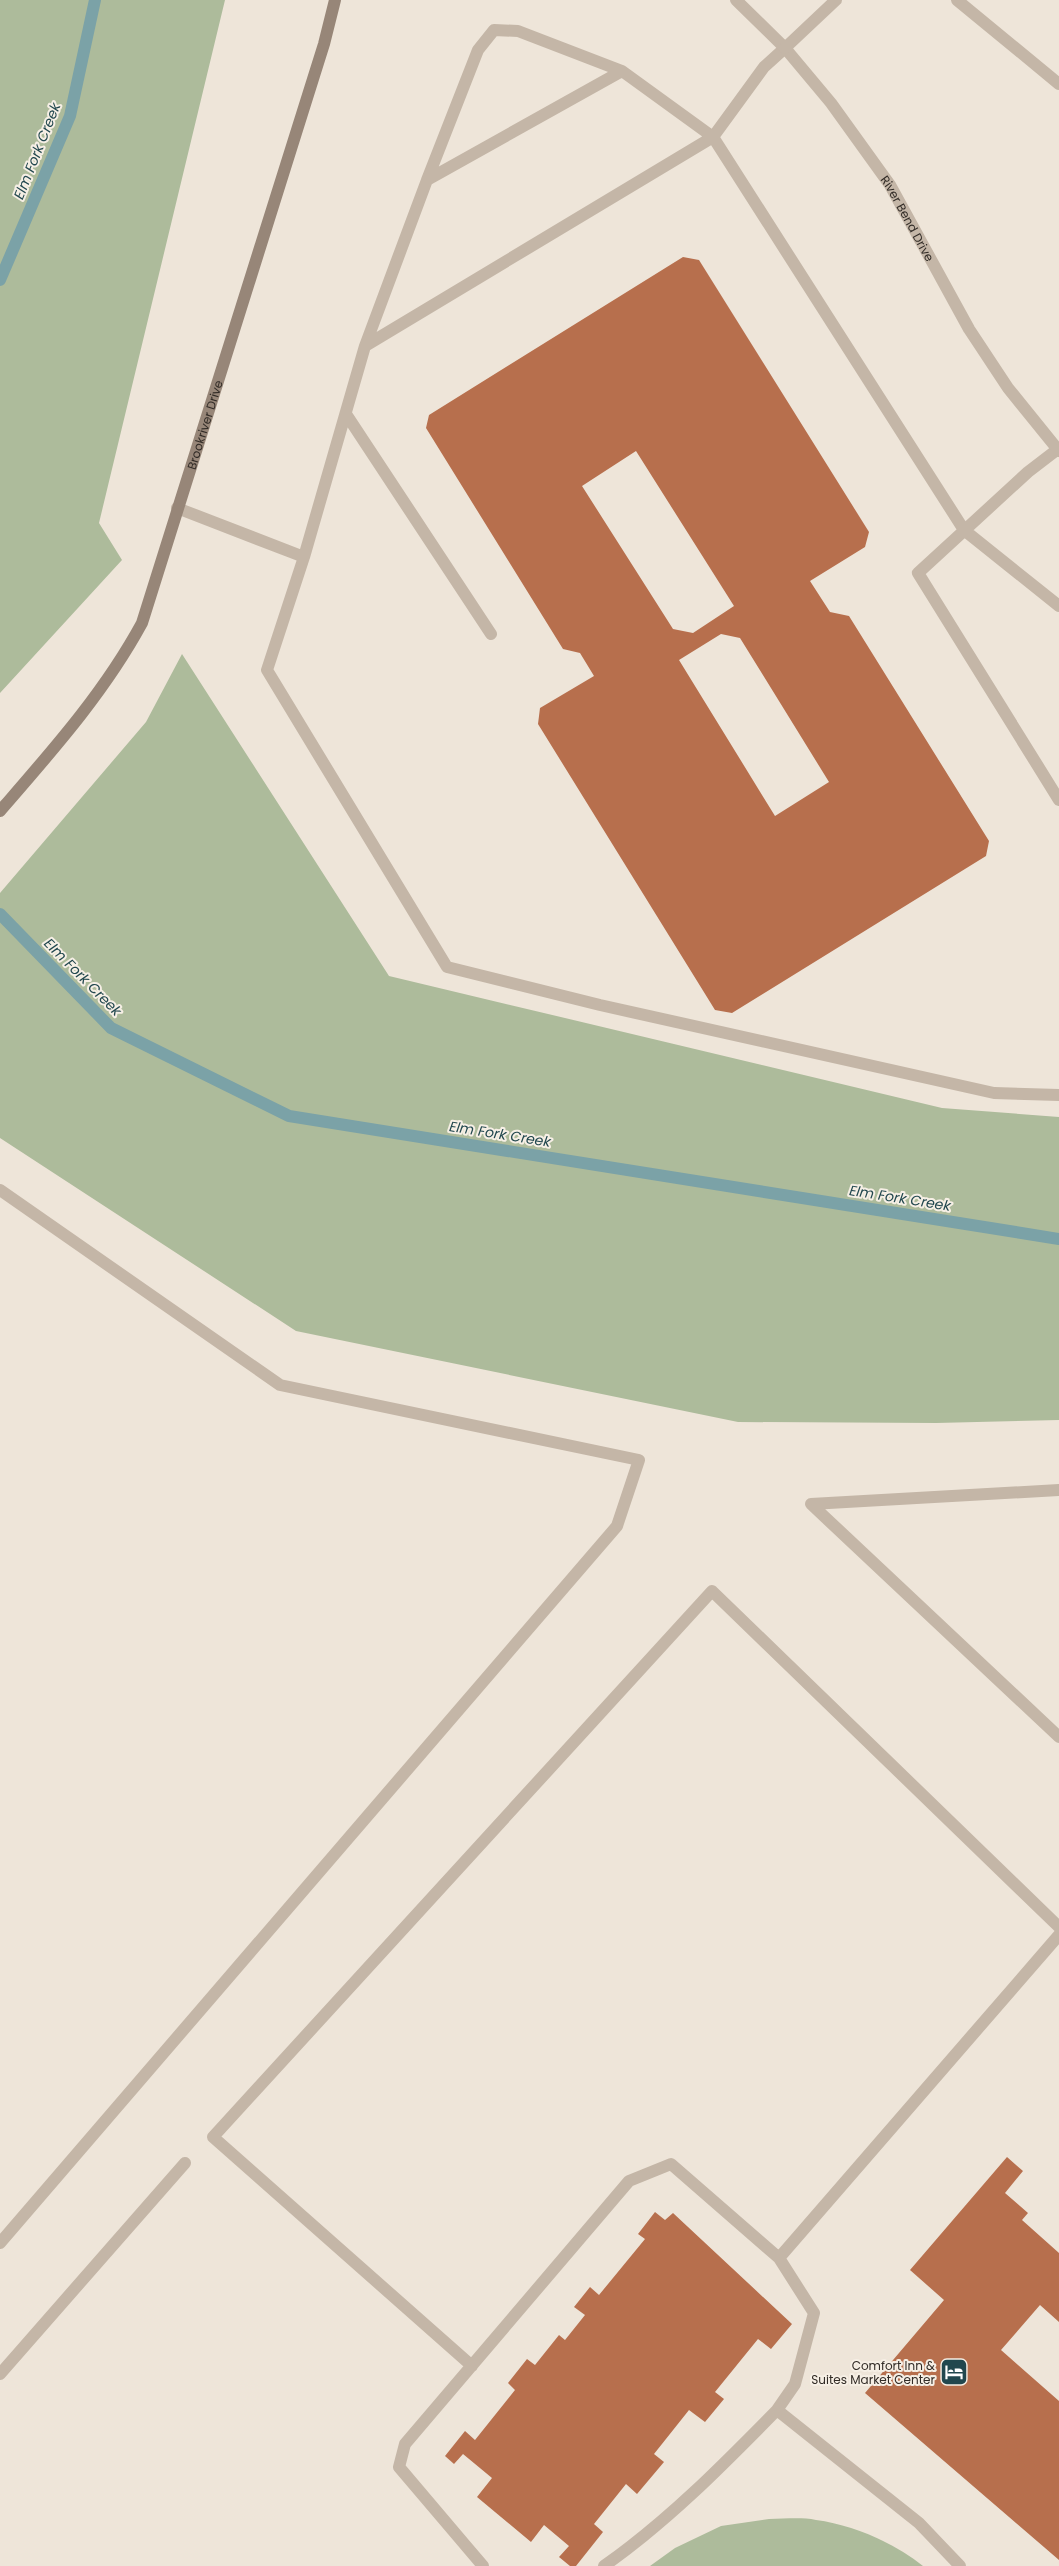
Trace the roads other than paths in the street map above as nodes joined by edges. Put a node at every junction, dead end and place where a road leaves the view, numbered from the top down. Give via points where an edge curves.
1 (334, 0) edge
2 (736, 0) edge
3 (836, 0) edge
4 (957, 0) edge
5 (785, 48) junction
6 (622, 71) junction
7 (1059, 84) edge
8 (713, 137) junction
9 (426, 180) junction
10 (365, 346) junction
11 (346, 414) junction
12 (1058, 449) edge
13 (177, 508) junction
14 (964, 530) junction
15 (304, 558) junction
16 (1059, 606) edge
17 (491, 634) dead end
18 (1059, 800) edge
19 (0, 811) edge
20 (1059, 1095) edge
21 (0, 1190) edge
22 (1059, 1490) edge
23 (1059, 1737) edge
24 (1059, 1927) edge
25 (1059, 1935) edge
26 (185, 2163) dead end
27 (0, 2243) edge
28 (779, 2258) junction
29 (472, 2366) junction
30 (0, 2374) edge
31 (777, 2410) junction
32 (483, 2566) edge
33 (604, 2566) edge
34 (960, 2566) edge

1 - 13 street, Brookriver Drive via 324,44
2 - 5 street, River Bend Drive
3 - 5 street
4 - 7 street
5 - 8 street via 764,67
5 - 12 street, River Bend Drive via 831,103 890,185 969,329 1008,388
6 - 8 street
6 - 9 street
6 - 9 street via 518,31 494,30 478,50
8 - 10 street
8 - 14 street
9 - 10 street
10 - 11 street
11 - 15 street
11 - 17 street
12 - 14 street
13 - 15 street
13 - 19 street, Brookriver Drive via 142,623 114,672 72,728
14 - 16 street
14 - 18 street via 918,574
15 - 20 street via 267,670 447,967 600,1005 994,1093
21 - 27 street via 280,1385 638,1460 617,1526
22 - 23 street via 811,1504
24 - 29 street via 712,1591 213,2137
25 - 28 street
26 - 30 street
28 - 29 street via 671,2164 630,2181
28 - 31 street via 814,2313 795,2384
29 - 32 street via 406,2444 398,2467
31 - 33 street via 714,2474 642,2539
31 - 34 street via 919,2523

